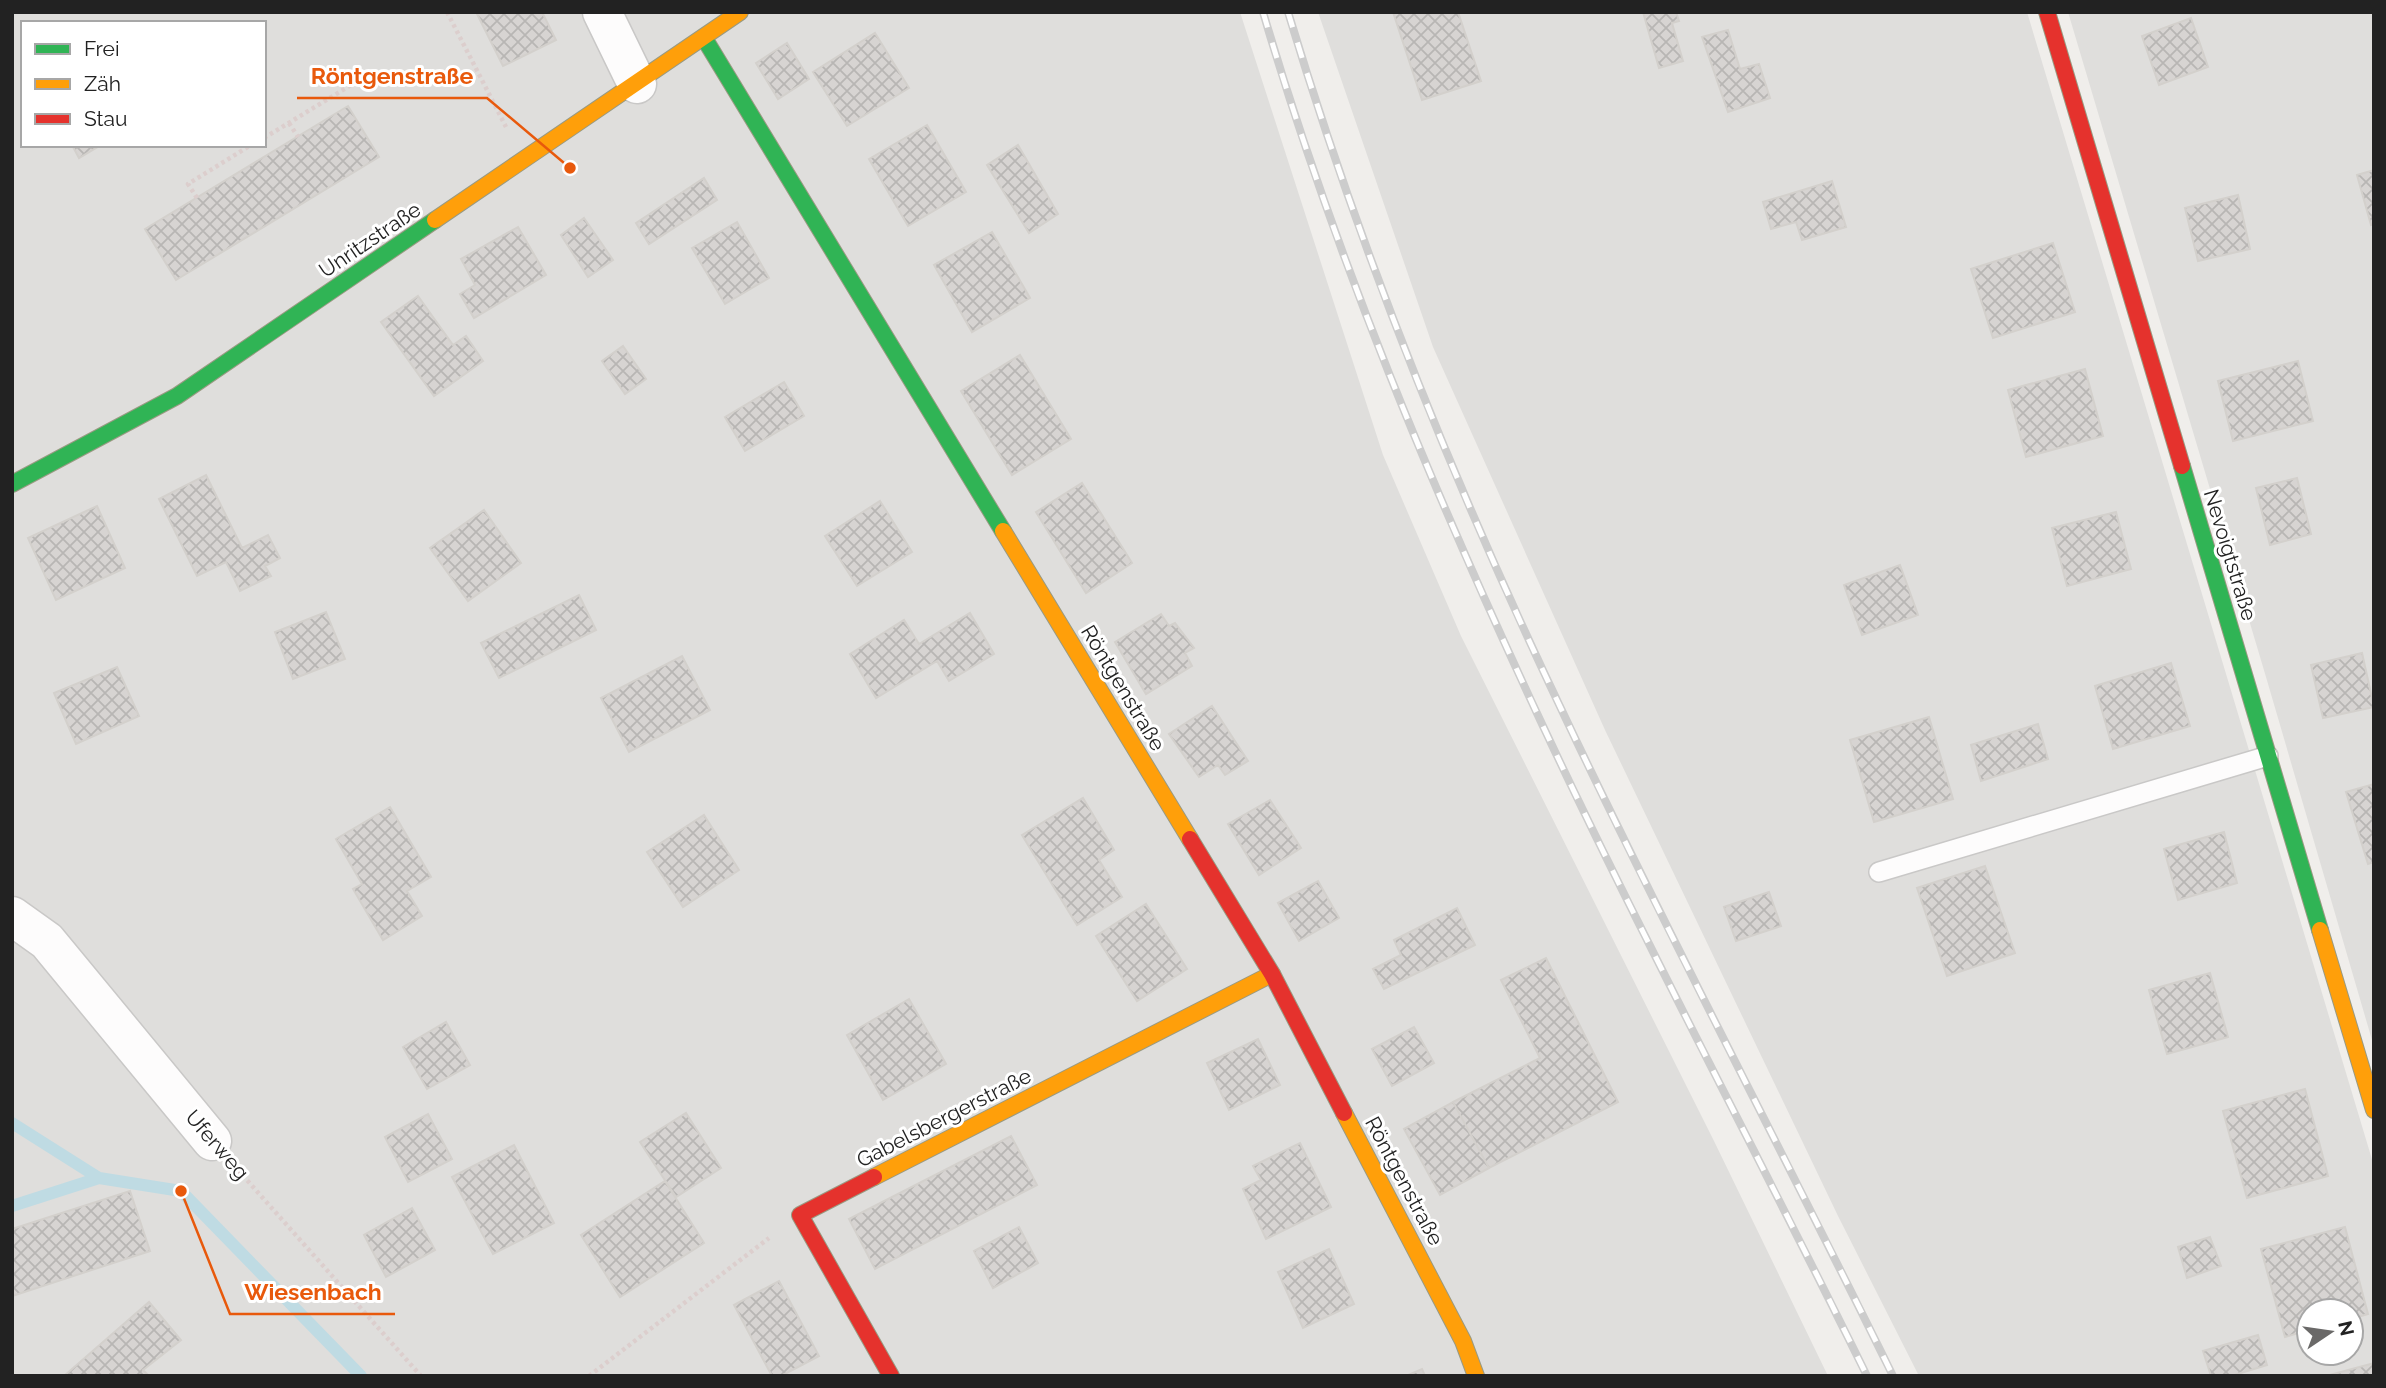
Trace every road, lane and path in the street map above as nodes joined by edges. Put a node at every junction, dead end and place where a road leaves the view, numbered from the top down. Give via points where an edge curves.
1 (447, 12) edge
2 (602, 12) edge
3 (706, 12) edge
4 (740, 12) edge
5 (2047, 12) edge
6 (704, 38) junction
7 (637, 84) junction
8 (351, 85) dead end
9 (289, 122) junction
10 (266, 137) edge
11 (298, 137) dead end
12 (248, 147) edge
13 (524, 162) junction
14 (197, 198) dead end
15 (12, 484) edge
16 (2268, 756) junction
17 (1879, 872) dead end
18 (12, 916) edge
19 (1272, 974) junction
20 (2374, 1110) edge
21 (212, 1141) joint
22 (800, 1215) junction
23 (421, 1376) edge
24 (589, 1376) edge
25 (891, 1376) edge
26 (1476, 1376) edge

1 - 13 path
2 - 7 street
3 - 6 lane
4 - 6 street, Unritzstraße
5 - 16 street, Nevoigtstraße
6 - 7 street, Unritzstraße
6 - 19 street, Röntgenstraße
7 - 13 street, Unritzstraße
8 - 9 path
9 - 10 path
9 - 11 path
12 - 14 path via 188,184
13 - 15 street, Unritzstraße via 177,396
16 - 17 lane
16 - 20 street, Nevoigtstraße
18 - 21 street, Uferweg via 47,941
19 - 22 street, Gabelsbergerstraße
19 - 26 street, Röntgenstraße via 1463,1341
21 - 23 path, Uferweg
22 - 24 path
22 - 25 street

